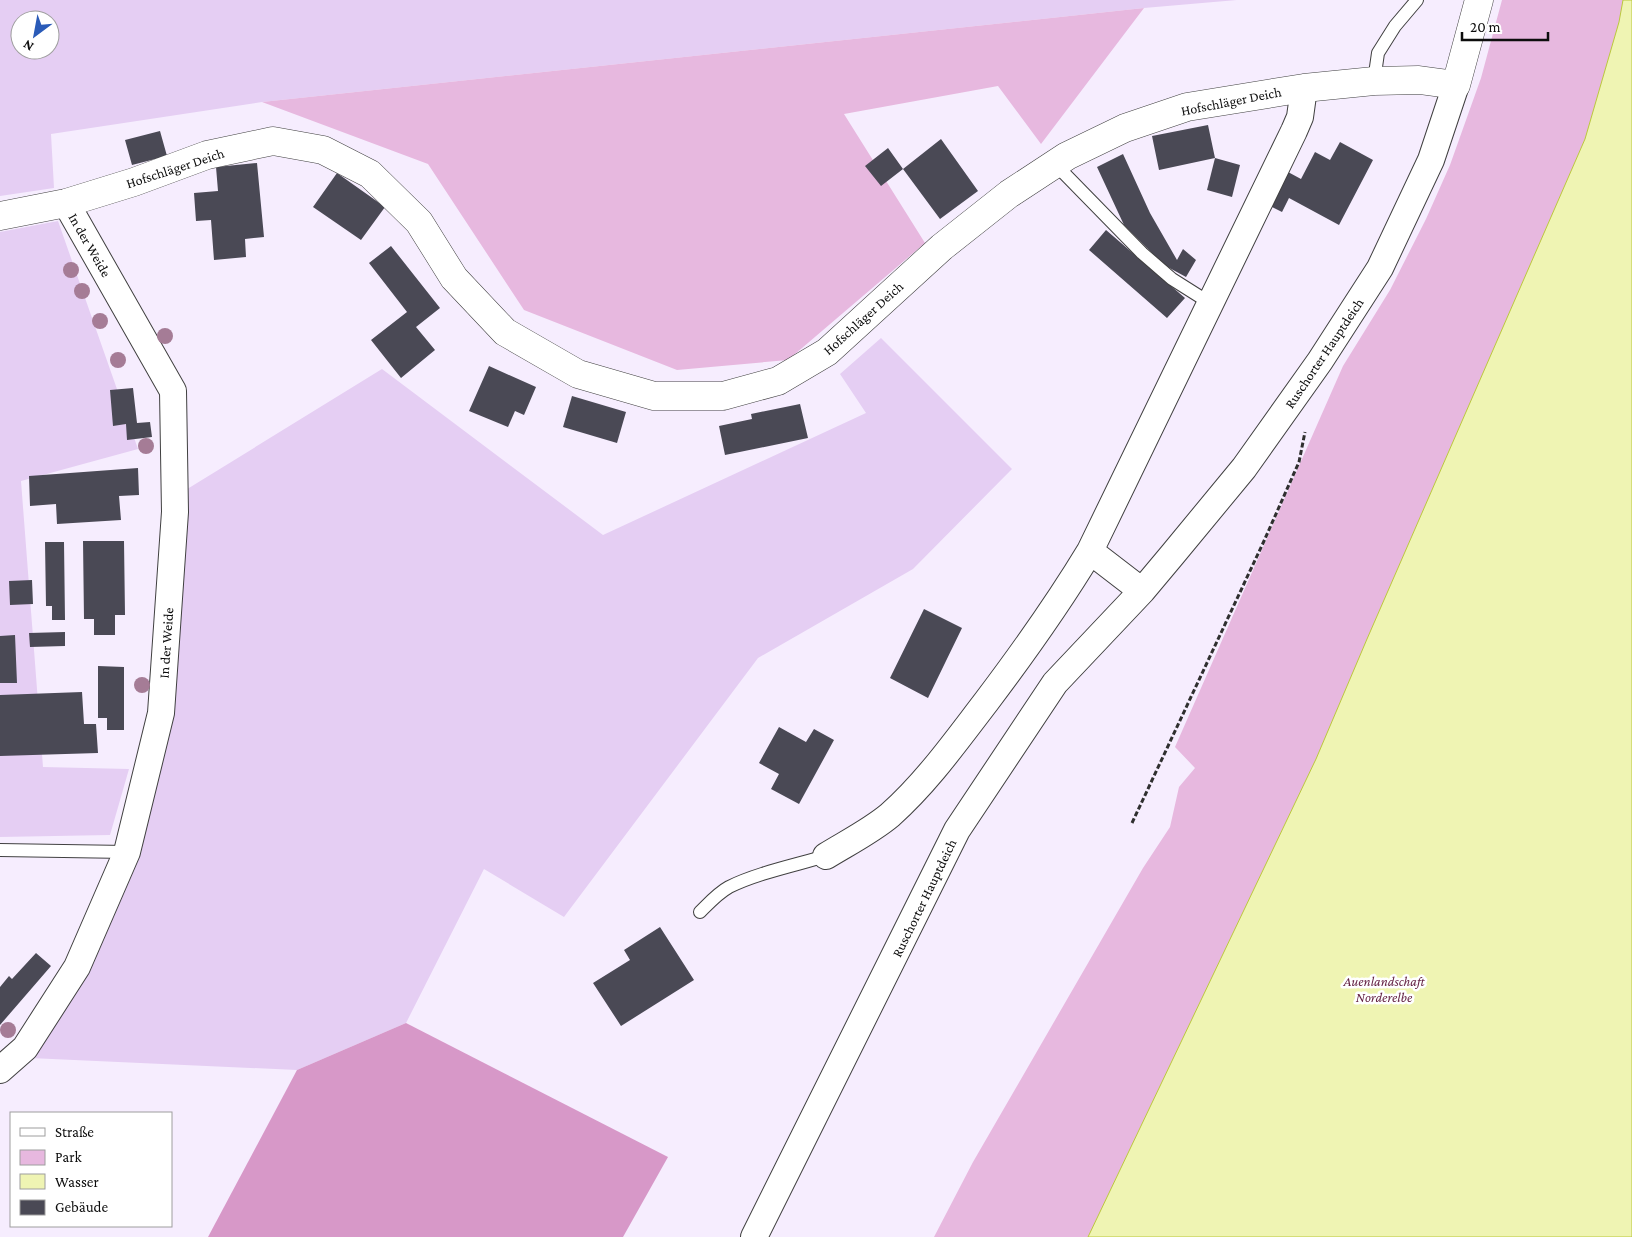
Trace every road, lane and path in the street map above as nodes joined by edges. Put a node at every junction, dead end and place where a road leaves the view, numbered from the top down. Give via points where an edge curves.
1 (1417, 0) edge
2 (1478, 0) edge
3 (1374, 81) junction
4 (1456, 85) junction
5 (1304, 88) junction
6 (1055, 164) junction
7 (66, 203) junction
8 (0, 216) edge
9 (1210, 303) junction
10 (1306, 425) dead end
11 (1090, 551) junction
12 (1142, 591) junction
13 (1132, 823) dead end
14 (0, 850) edge
15 (127, 852) junction
16 (826, 856) joint
17 (700, 912) dead end
18 (0, 1070) edge
19 (754, 1237) edge

1 - 3 lane via 1378,53
2 - 4 street
3 - 4 street, Hofschläger Deich via 1419,80
3 - 5 street, Hofschläger Deich
4 - 12 street, Ruschorter Hauptdeich via 1431,160 1380,268 1320,361 1244,468
5 - 6 street, Hofschläger Deich via 1187,107 1125,128
5 - 9 street via 1300,118
6 - 7 street, Hofschläger Deich via 1009,194 942,247 827,352 778,381 723,396 654,396 578,374 505,332 454,278 419,222 370,174 323,150 273,141 263,143 207,155
6 - 9 lane via 1142,254 1172,279
7 - 8 street, Hofschläger Deich
7 - 15 street, In der Weide via 173,391 175,512 161,713
9 - 11 street
10 - 13 path via 1299,462
11 - 12 street
11 - 16 street via 1023,652 942,760 888,816
12 - 19 street, Ruschorter Hauptdeich via 1055,683 957,830
14 - 15 lane
15 - 18 street, In der Weide via 77,967 25,1048
16 - 17 lane via 730,887

